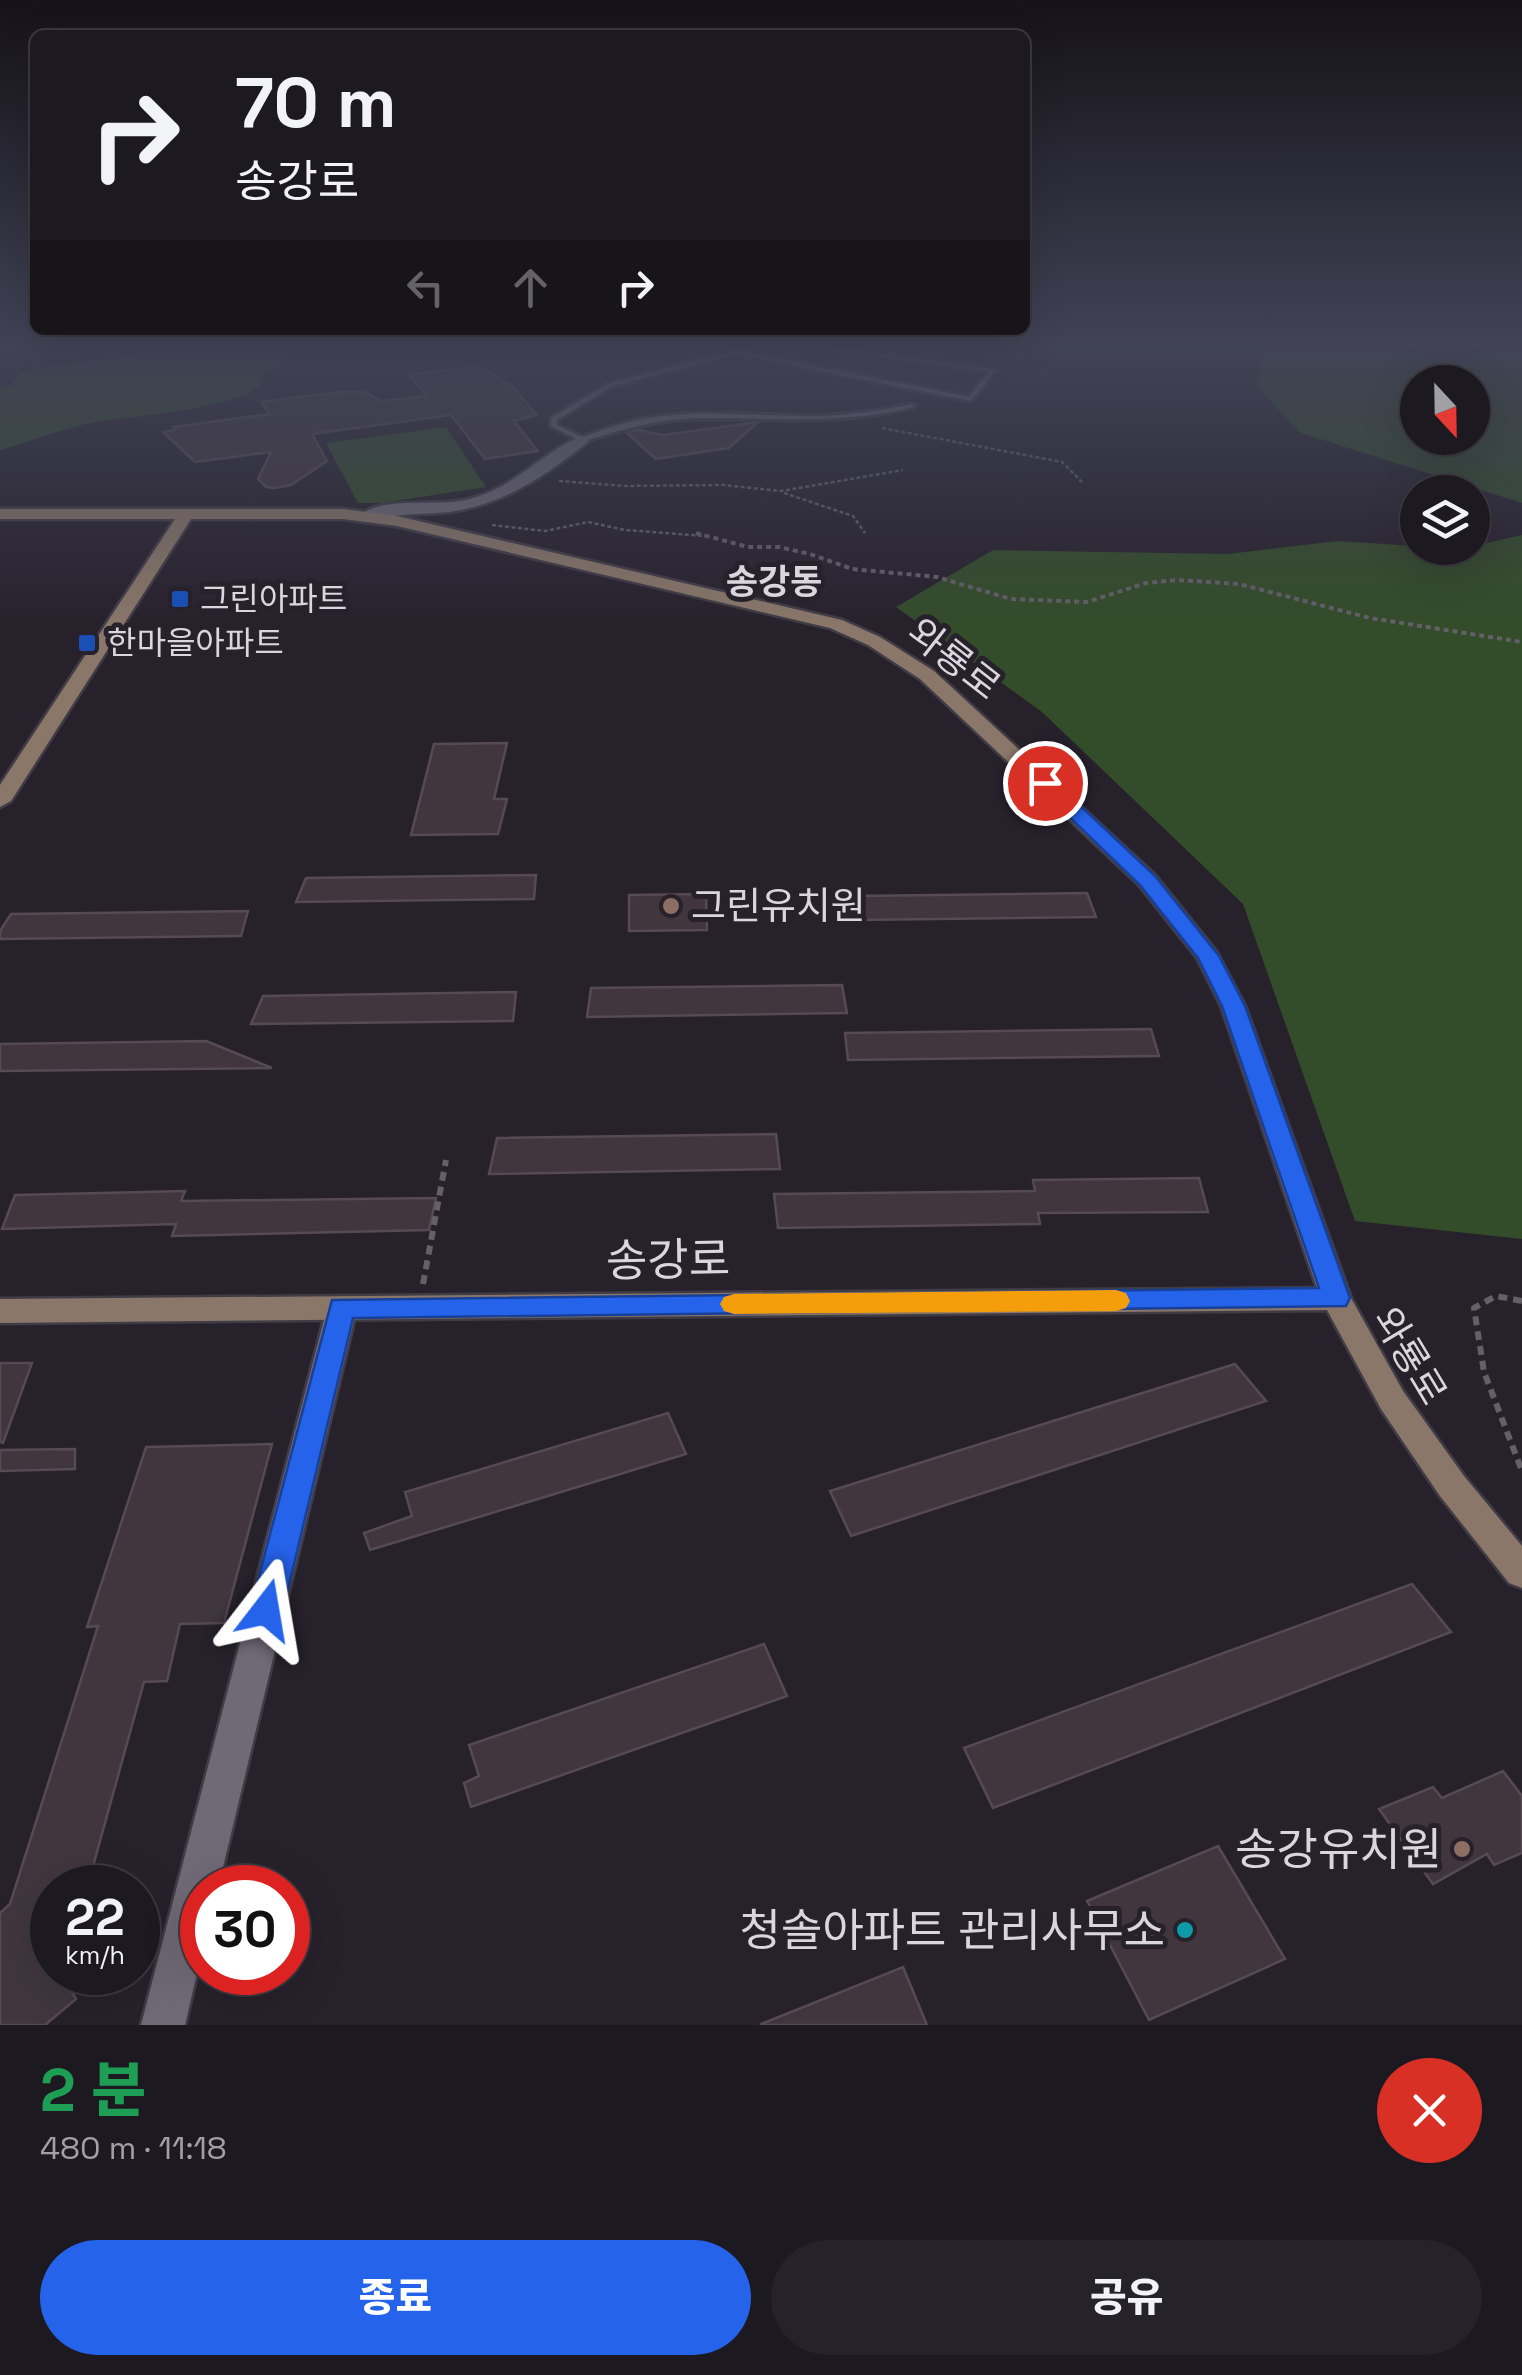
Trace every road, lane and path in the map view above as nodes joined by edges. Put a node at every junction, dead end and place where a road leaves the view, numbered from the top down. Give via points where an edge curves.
1 (579, 438) edge
2 (586, 438) edge
3 (950, 438) edge
4 (582, 440) junction
5 (903, 470) dead end
6 (531, 475) junction
7 (1082, 482) dead end
8 (781, 491) junction
9 (188, 513) junction
10 (0, 514) edge
11 (365, 517) junction
12 (865, 532) dead end
13 (449, 534) junction
14 (1522, 642) edge
15 (0, 801) edge
16 (446, 1160) dead end
17 (1336, 1298) junction
18 (1522, 1302) edge
19 (418, 1307) junction
20 (342, 1308) junction
21 (0, 1311) edge
22 (1522, 1471) edge
23 (1522, 1572) edge
24 (163, 2025) edge

1 - 4 lane
2 - 4 lane
3 - 7 path via 1062,462
4 - 6 street
5 - 8 path
6 - 8 path via 592,485
6 - 11 street via 468,504
8 - 12 path via 853,516
9 - 10 main road, 와룡로
9 - 11 main road, 와룡로
9 - 15 main road
11 - 13 main road, 와룡로
13 - 14 path via 499,523 545,532 588,522 692,532 810,554 852,569 937,577 1011,600 1087,602 1146,583 1209,580 1370,618
13 - 17 main road, 와룡로 via 836,624 928,675 1148,880 1208,956 1233,1006
16 - 19 path
17 - 19 main road, 송강로
17 - 23 main road, 와룡로 via 1392,1400
18 - 22 path via 1496,1296 1474,1308 1484,1386
19 - 20 main road, 송강로
20 - 21 main road, 송강로
20 - 24 street

